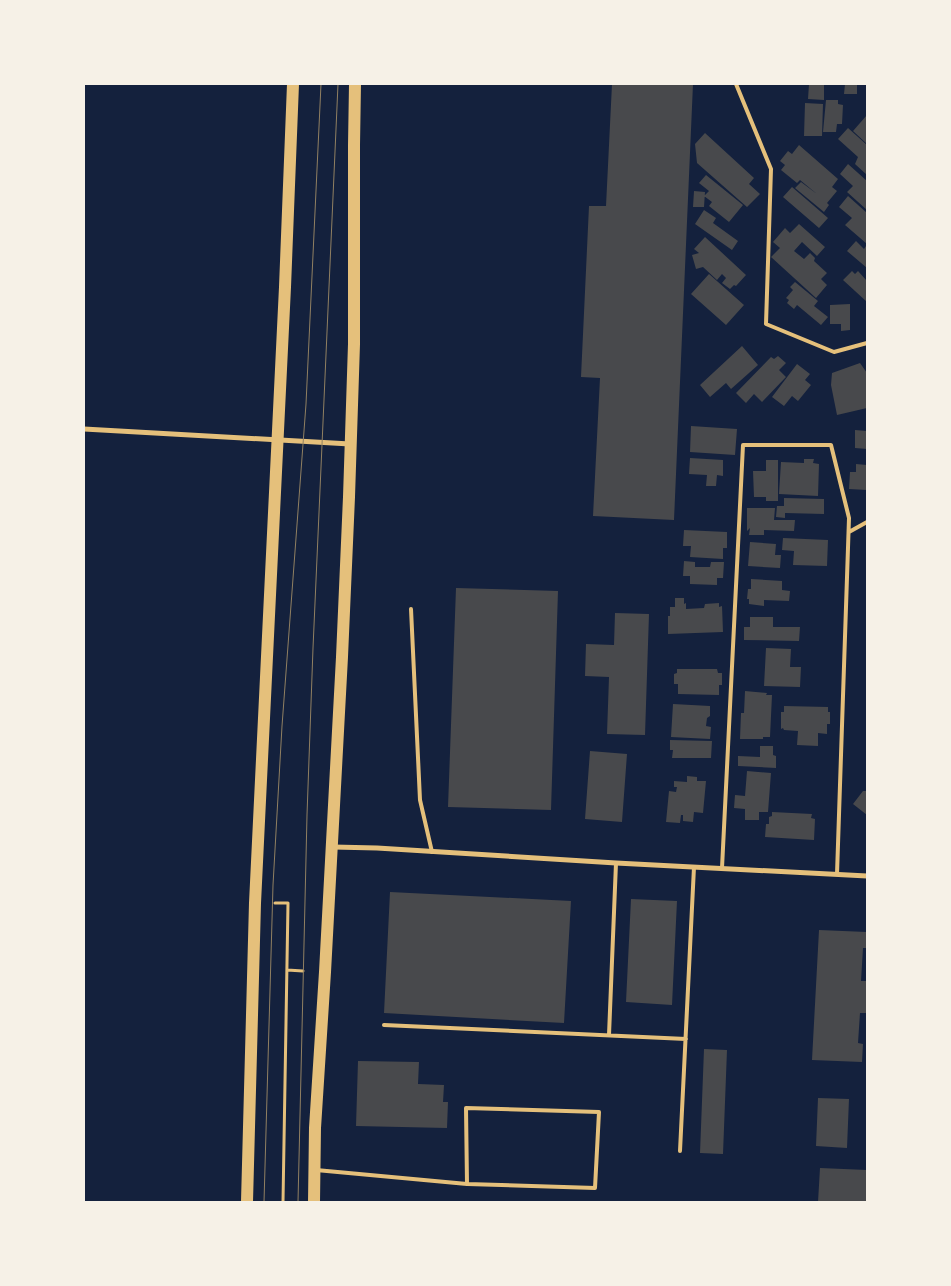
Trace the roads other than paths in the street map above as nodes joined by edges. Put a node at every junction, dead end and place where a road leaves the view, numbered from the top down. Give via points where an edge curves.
1 (293, 84) edge
2 (355, 84) edge
3 (736, 84) edge
4 (867, 343) edge
5 (84, 429) edge
6 (278, 440) junction
7 (351, 444) junction
8 (867, 522) edge
9 (849, 532) junction
10 (411, 609) dead end
11 (332, 847) junction
12 (432, 852) junction
13 (616, 863) junction
14 (694, 867) junction
15 (722, 868) junction
16 (837, 874) junction
17 (867, 876) edge
18 (384, 1025) dead end
19 (608, 1035) junction
20 (686, 1040) junction
21 (680, 1151) dead end
22 (314, 1170) junction
23 (467, 1184) junction
24 (247, 1202) edge
25 (314, 1202) edge

1 - 6 main road
2 - 7 main road
3 - 4 lane via 770,169 766,324 834,352
5 - 6 street
6 - 7 street
6 - 24 main road via 255,903
7 - 11 main road
8 - 9 lane
9 - 15 lane via 849,518 831,445 743,445
9 - 16 lane
10 - 12 lane via 420,800
11 - 12 street
11 - 22 main road
12 - 13 street
13 - 14 street
13 - 19 lane
14 - 15 street
14 - 20 lane
15 - 16 street
16 - 17 street
18 - 19 lane
19 - 20 lane
20 - 21 lane
22 - 23 lane
22 - 25 main road
23 - 23 lane via 595,1188 599,1112 466,1108

